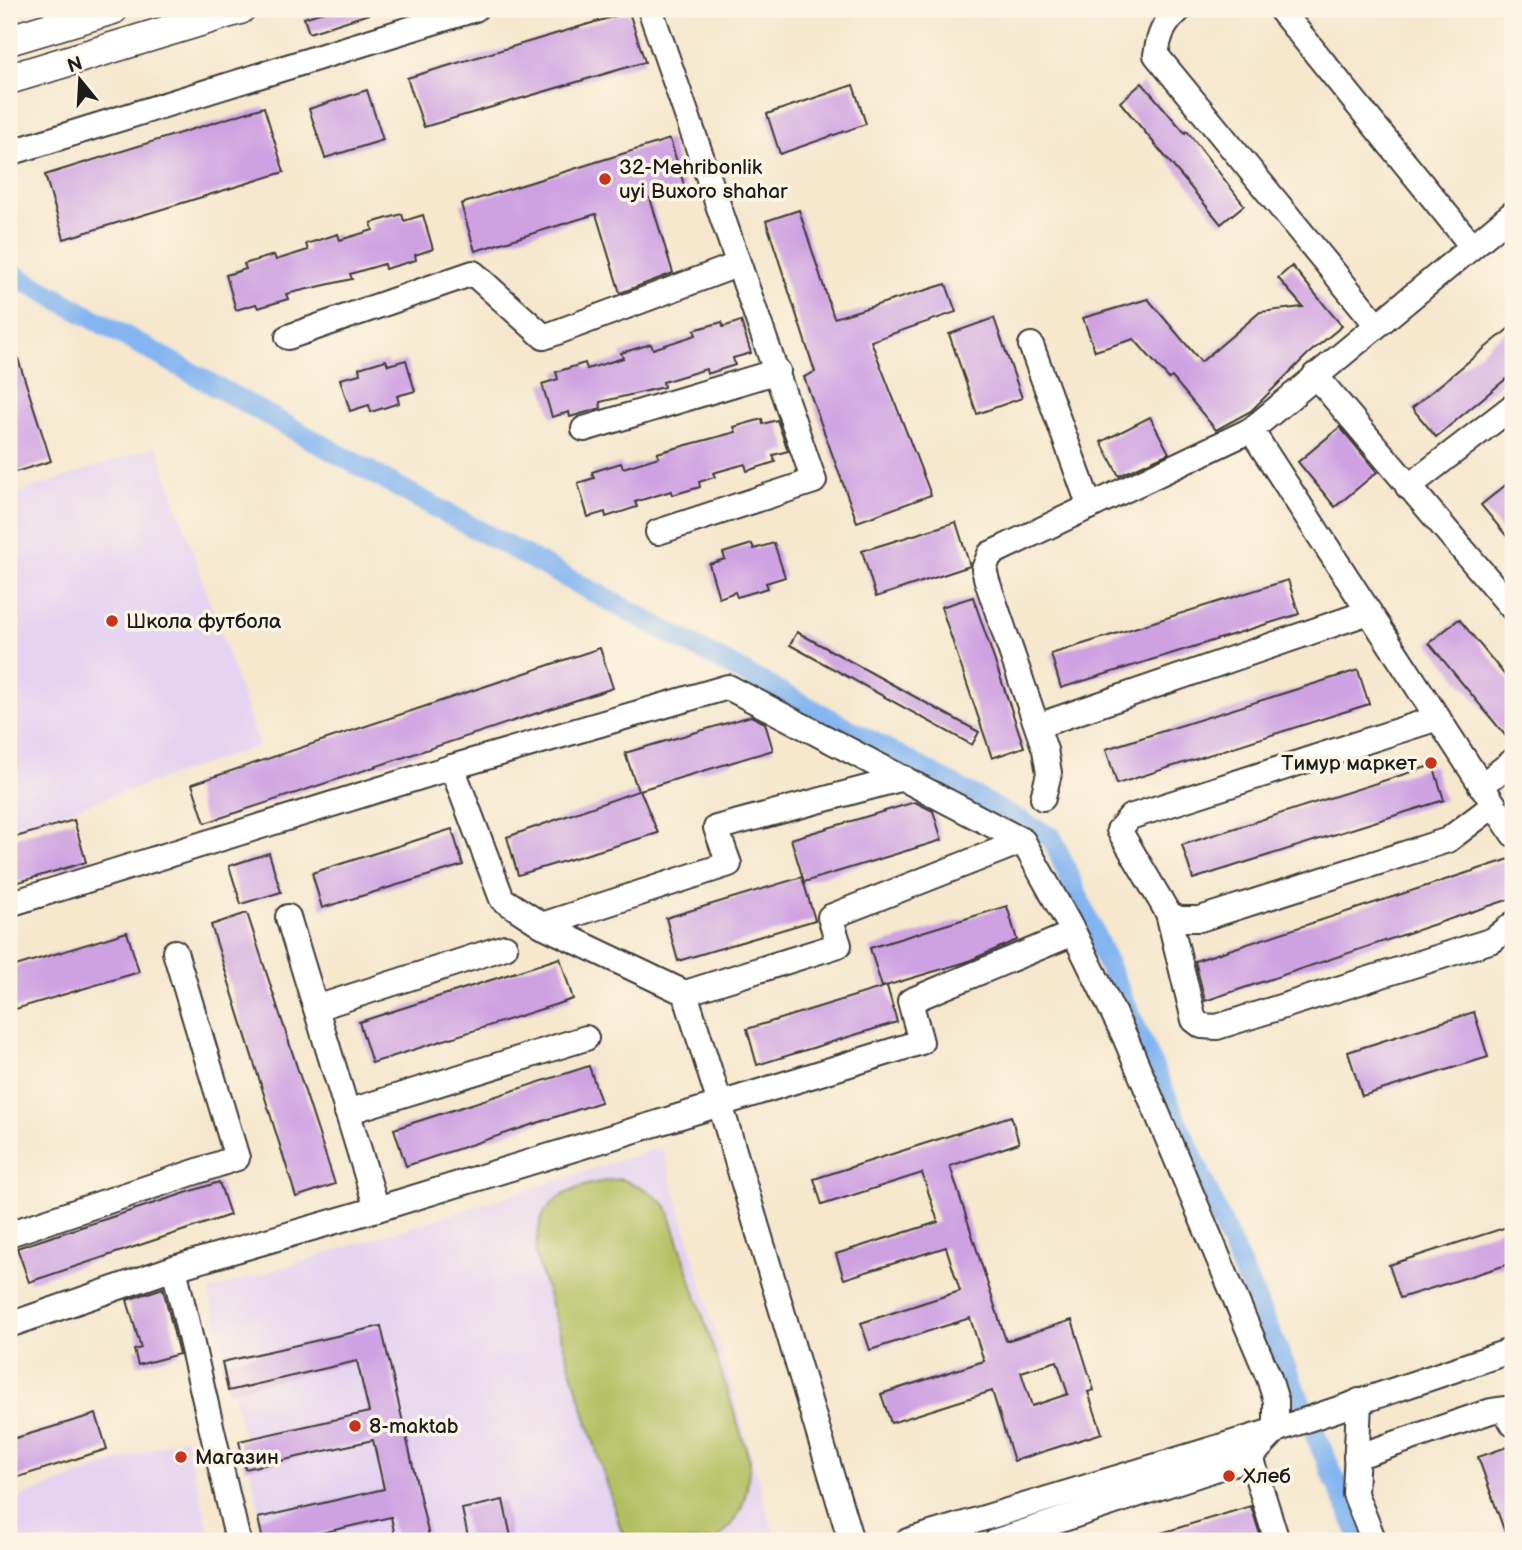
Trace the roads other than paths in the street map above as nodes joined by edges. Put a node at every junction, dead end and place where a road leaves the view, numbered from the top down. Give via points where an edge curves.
1 (113, 9) edge
2 (240, 9) edge
3 (475, 9) edge
4 (650, 9) edge
5 (1180, 9) edge
6 (1280, 9) edge
7 (9, 40) edge
8 (9, 79) edge
9 (9, 153) edge
10 (1513, 213) edge
11 (1472, 246) junction
12 (737, 265) junction
13 (1377, 325) junction
14 (288, 337) dead end
15 (1031, 345) dead end
16 (778, 371) junction
17 (1315, 375) junction
18 (1513, 406) edge
19 (584, 429) dead end
20 (1251, 430) junction
21 (1408, 486) junction
22 (1090, 507) junction
23 (658, 532) dead end
24 (1508, 593) edge
25 (1369, 612) junction
26 (1438, 718) junction
27 (1037, 726) junction
28 (1513, 761) edge
29 (452, 766) junction
30 (904, 778) junction
31 (1487, 795) junction
32 (1043, 798) dead end
33 (1513, 834) edge
34 (1023, 841) junction
35 (9, 904) edge
36 (1168, 913) junction
37 (288, 917) dead end
38 (1513, 924) edge
39 (542, 925) junction
40 (1074, 933) junction
41 (505, 947) dead end
42 (175, 952) dead end
43 (685, 993) junction
44 (316, 1008) junction
45 (586, 1038) dead end
46 (720, 1104) junction
47 (347, 1112) junction
48 (377, 1209) junction
49 (9, 1234) edge
50 (174, 1268) junction
51 (9, 1325) edge
52 (1513, 1350) edge
53 (1359, 1401) junction
54 (1513, 1424) edge
55 (1287, 1426) junction
56 (1251, 1457) junction
57 (1356, 1457) junction
58 (237, 1541) edge
59 (851, 1541) edge
60 (908, 1541) edge
61 (997, 1541) edge
62 (1277, 1541) edge
63 (1374, 1541) edge

1 - 7 main road
2 - 8 main road
3 - 9 lane
4 - 12 lane
5 - 13 lane via 1162,29 1156,55
6 - 11 lane
10 - 11 lane
11 - 13 lane
12 - 14 lane via 544,337 472,273
12 - 16 lane
13 - 17 lane
15 - 22 lane
16 - 19 lane
16 - 23 lane via 814,481
17 - 20 lane
17 - 21 lane
18 - 21 lane
20 - 22 lane
20 - 25 lane
21 - 24 lane
22 - 27 lane via 990,554 985,569
25 - 26 lane
25 - 27 lane
26 - 31 lane
26 - 36 lane via 1130,817 1119,830
27 - 32 lane via 1049,774
28 - 31 lane
29 - 30 lane via 728,687
29 - 35 lane
29 - 39 lane via 502,899
30 - 34 lane
30 - 39 lane via 716,828 729,864
31 - 33 lane
31 - 36 lane via 1448,840 1200,919 1178,919
34 - 40 lane
34 - 43 lane via 830,917 839,945
36 - 38 lane via 1194,1020 1217,1027 1493,940
37 - 44 lane
39 - 43 lane
40 - 46 lane via 910,1001 921,1042
40 - 55 lane via 1125,1037
41 - 44 lane
42 - 49 lane via 237,1158
43 - 46 lane
44 - 47 lane
45 - 47 lane
46 - 48 lane
46 - 59 lane
47 - 48 lane
48 - 50 lane
50 - 51 lane
50 - 58 lane
52 - 53 lane
53 - 55 lane
53 - 57 lane
54 - 57 lane via 1504,1409 1491,1411
55 - 56 lane
55 - 60 lane
56 - 61 lane
56 - 62 lane
57 - 63 lane via 1354,1494

